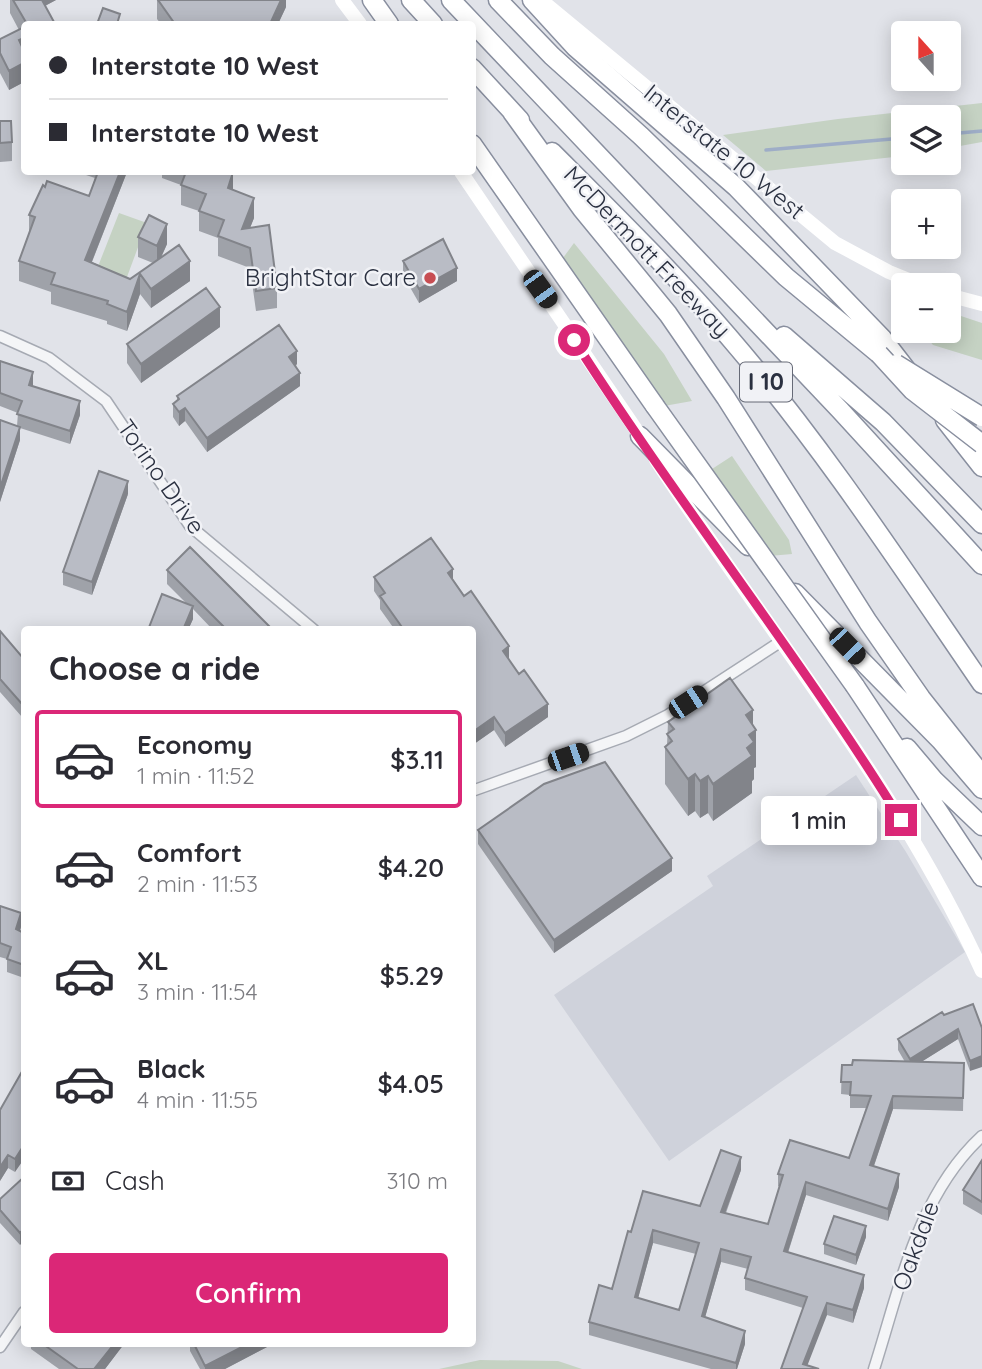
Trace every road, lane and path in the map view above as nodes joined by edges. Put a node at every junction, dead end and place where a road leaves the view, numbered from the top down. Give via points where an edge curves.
1 (342, 0) edge
2 (372, 0) edge
3 (411, 0) edge
4 (451, 0) edge
5 (498, 0) edge
6 (532, 0) edge
7 (541, 0) edge
8 (358, 21) edge
9 (386, 21) edge
10 (430, 21) edge
11 (471, 21) edge
12 (476, 26) edge
13 (476, 72) edge
14 (512, 112) junction
15 (476, 150) edge
16 (463, 175) edge
17 (891, 273) edge
18 (715, 277) junction
19 (961, 298) edge
20 (982, 304) edge
21 (0, 336) edge
22 (879, 354) junction
23 (982, 417) edge
24 (640, 436) junction
25 (982, 444) edge
26 (982, 467) edge
27 (982, 524) edge
28 (982, 565) edge
29 (309, 626) edge
30 (780, 642) junction
31 (982, 684) edge
32 (855, 686) junction
33 (982, 775) edge
34 (982, 789) edge
35 (476, 790) edge
36 (982, 826) edge
37 (982, 877) edge
38 (982, 971) edge
39 (982, 1136) edge
40 (21, 1316) edge
41 (0, 1347) edge
42 (874, 1369) edge

1 - 8 main road
2 - 9 highway
3 - 10 highway
4 - 11 highway, McDermott Freeway / I 10
5 - 22 highway via 786,277
6 - 26 highway via 575,47 736,187 882,338
7 - 17 main road, Interstate 10 West via 835,243
12 - 18 highway, McDermott Freeway / I 10
13 - 14 highway, McDermott Freeway / I 10
14 - 31 highway, McDermott Freeway / I 10 via 666,267 745,357 853,499
14 - 33 highway via 582,209 668,314 869,622
15 - 32 highway, bridge
16 - 24 main road
18 - 27 highway via 883,422
18 - 28 highway, McDermott Freeway / I 10
19 - 20 main road
21 - 29 street, Torino Drive via 49,358 106,401 190,526
22 - 23 highway, bridge
22 - 25 highway, bridge via 912,390
24 - 30 main road
24 - 34 highway via 941,741
30 - 35 street via 668,715 626,736
30 - 38 main road via 856,747 919,849
32 - 36 highway via 934,780
32 - 37 highway
39 - 42 street, Oakdale via 949,1172 925,1213
40 - 41 street

